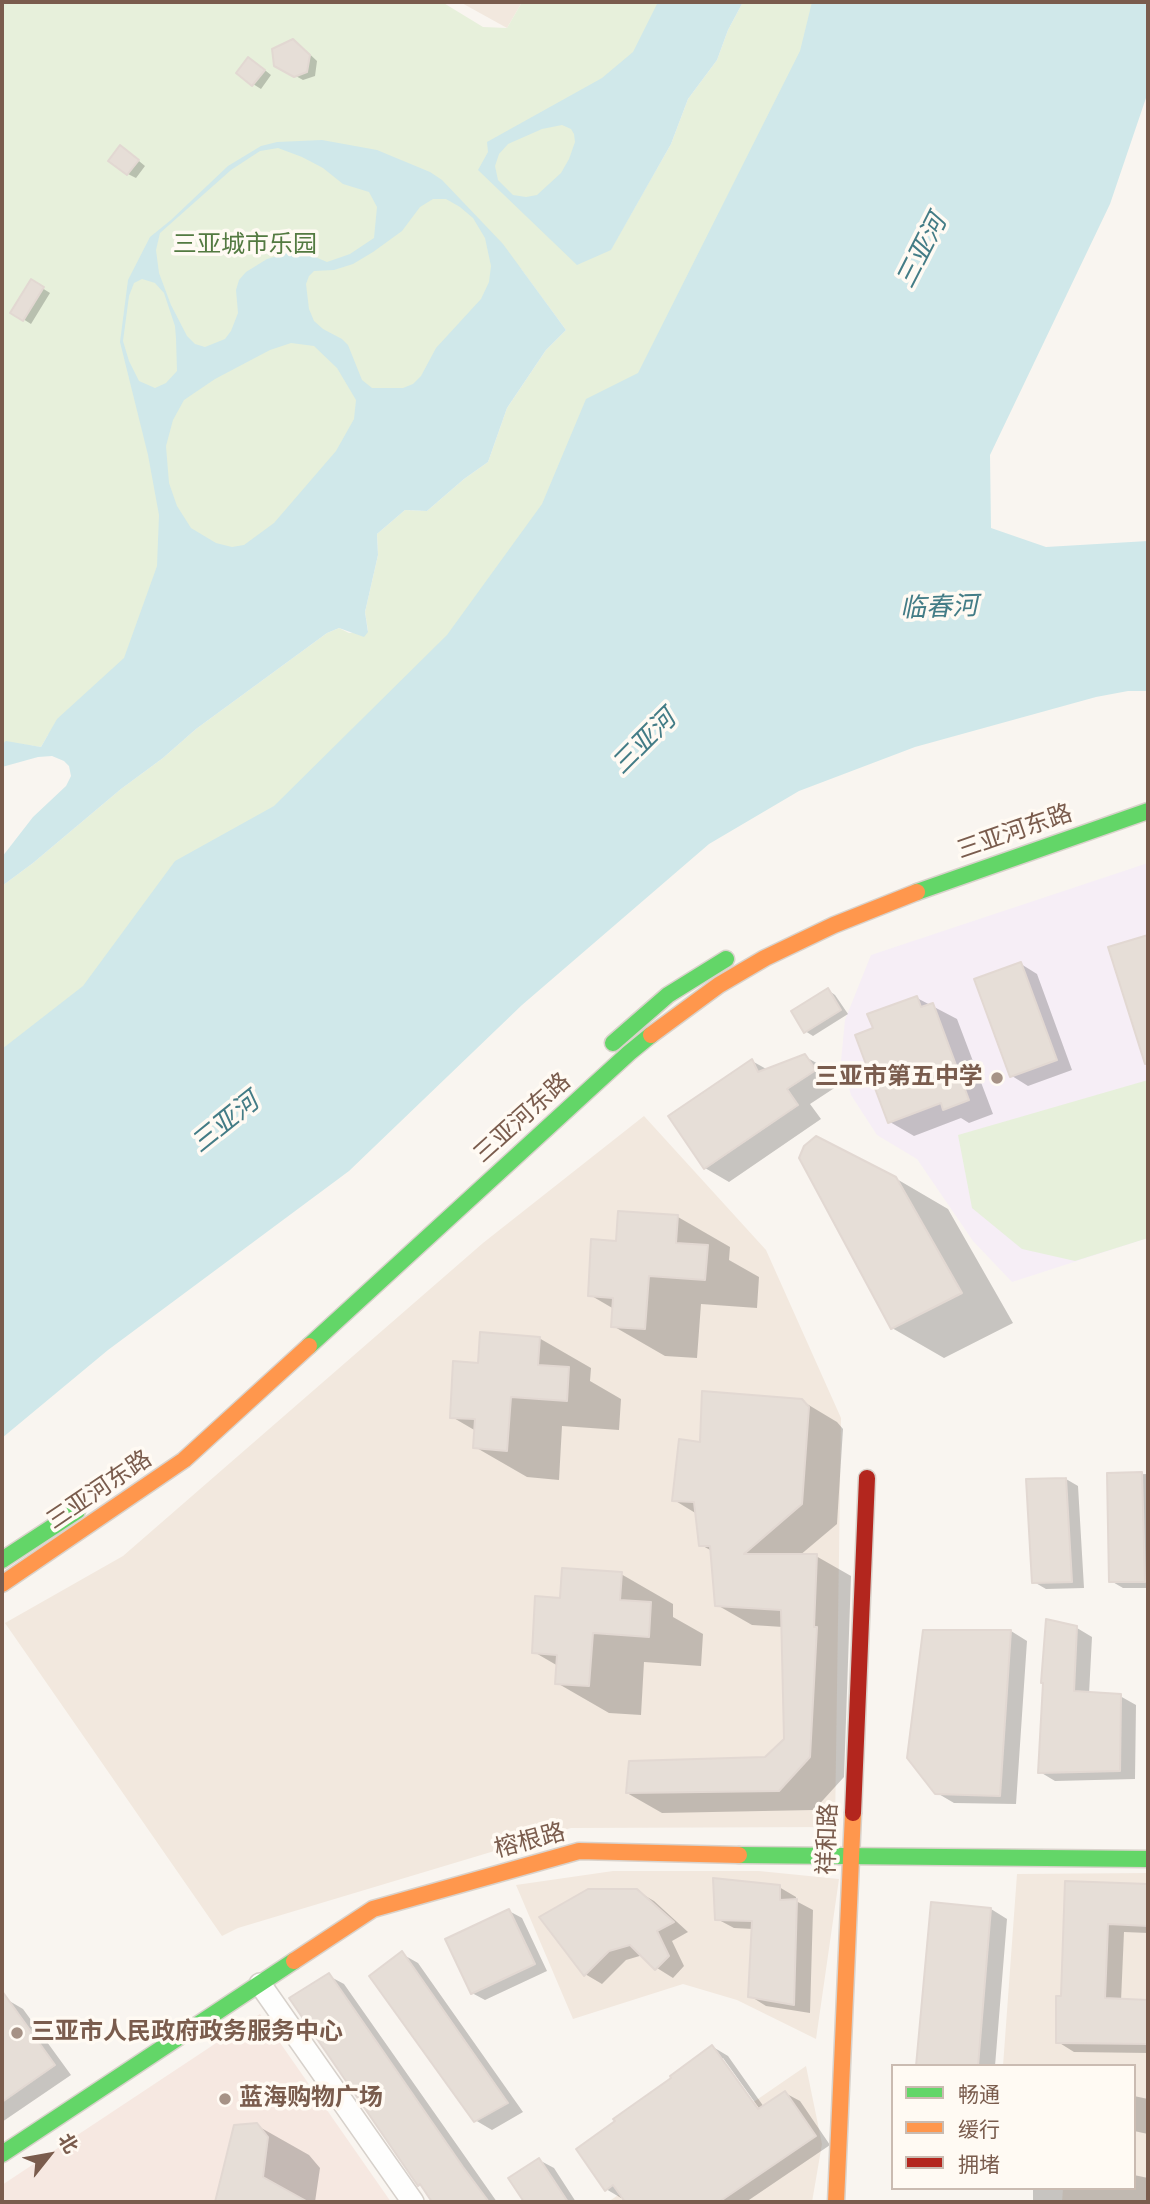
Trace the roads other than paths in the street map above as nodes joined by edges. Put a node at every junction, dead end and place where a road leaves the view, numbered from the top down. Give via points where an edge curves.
1 (1148, 811) edge
2 (738, 952) dead end
3 (599, 1056) dead end
4 (340, 1296) dead end
5 (182, 1440) dead end
6 (867, 1478) dead end
7 (89, 1503) dead end
8 (2, 1560) edge
9 (2, 1584) edge
10 (851, 1857) junction
11 (1148, 1859) edge
12 (260, 1984) junction
13 (2, 2154) edge
14 (413, 2202) edge
15 (836, 2202) edge

1 - 9 street, 三亚河东路 via 834,925 719,985 629,1053 203,1444
2 - 3 street via 668,995
4 - 5 street
6 - 10 street, 祥和路
7 - 8 street, 三亚河东路
10 - 11 street, 榕根路
10 - 12 street, 榕根路 via 579,1851 373,1909
10 - 15 street, 祥和路
12 - 13 street, 榕根路
12 - 14 street

